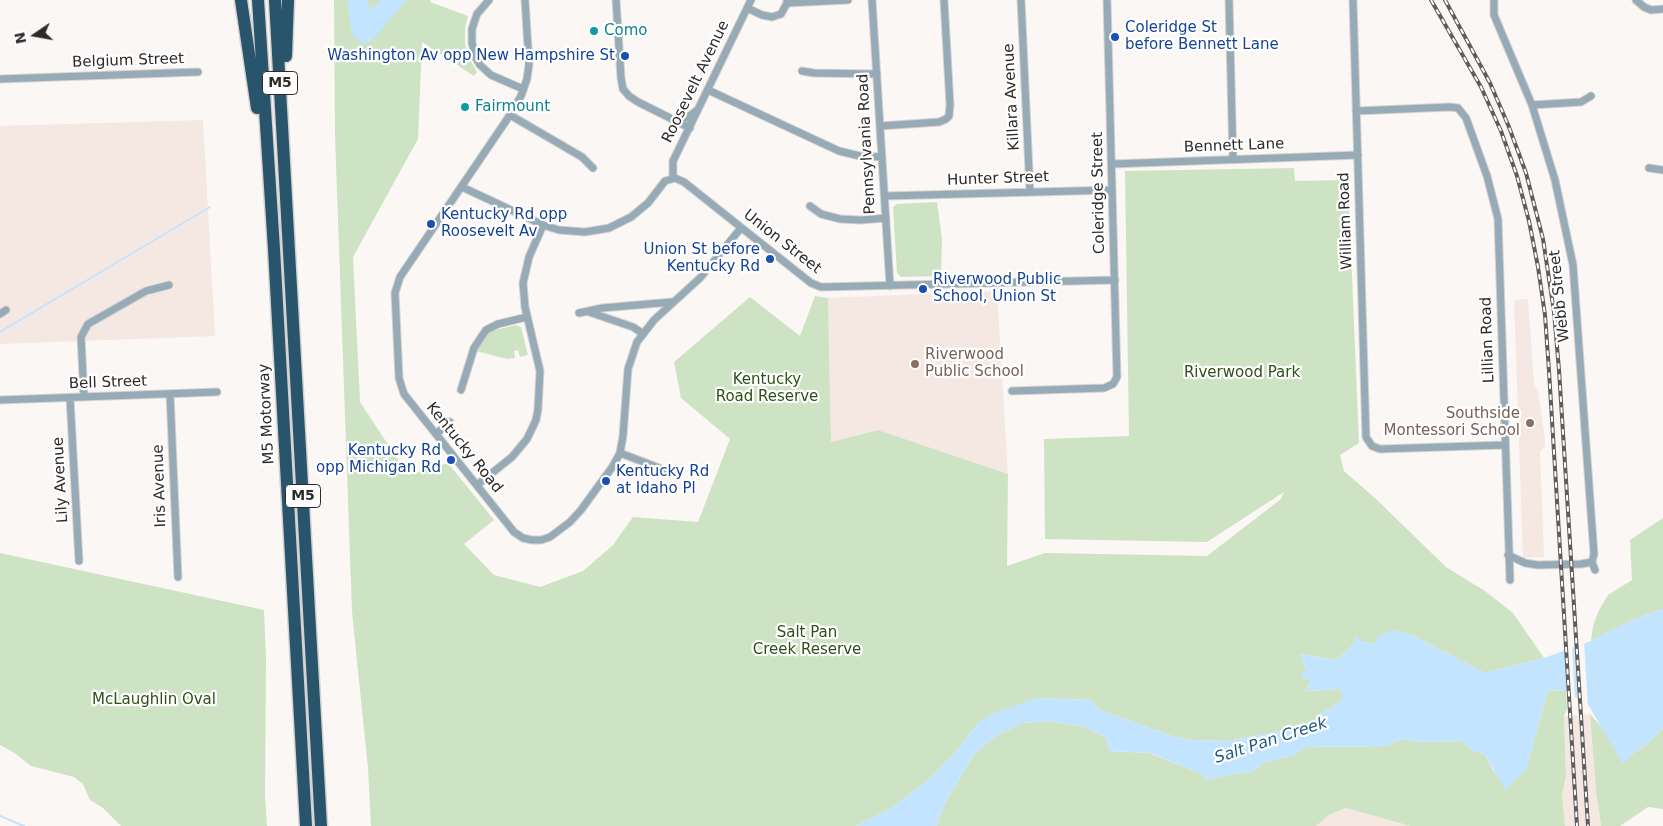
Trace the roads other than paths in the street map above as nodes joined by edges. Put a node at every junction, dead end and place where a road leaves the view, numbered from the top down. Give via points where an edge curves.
1 (241, 0) edge
2 (258, 0) edge
3 (275, 0) edge
4 (288, 0) edge
5 (489, 0) edge
6 (525, 0) edge
7 (616, 0) edge
8 (751, 0) edge
9 (848, 0) edge
10 (872, 0) edge
11 (944, 0) edge
12 (1021, 0) edge
13 (1107, 0) edge
14 (1229, 0) edge
15 (1353, 0) edge
16 (1494, 0) edge
17 (1636, 0) edge
18 (787, 1) edge
19 (747, 8) junction
20 (1663, 9) edge
21 (802, 71) dead end
22 (198, 72) dead end
23 (877, 74) junction
24 (0, 79) edge
25 (523, 89) junction
26 (708, 90) junction
27 (1590, 96) dead end
28 (1532, 105) junction
29 (699, 107) junction
30 (1356, 111) junction
31 (510, 115) junction
32 (674, 120) junction
33 (880, 126) junction
34 (690, 128) junction
35 (1358, 155) junction
36 (882, 157) junction
37 (1233, 160) junction
38 (1112, 164) junction
39 (285, 166) junction
40 (593, 168) dead end
41 (1649, 168) dead end
42 (1663, 170) edge
43 (673, 178) junction
44 (462, 187) junction
45 (1112, 190) junction
46 (1030, 192) junction
47 (885, 196) junction
48 (810, 206) dead end
49 (271, 208) junction
50 (886, 218) junction
51 (543, 225) junction
52 (741, 228) junction
53 (1115, 280) junction
54 (170, 285) dead end
55 (890, 286) junction
56 (672, 302) junction
57 (589, 312) junction
58 (579, 313) dead end
59 (527, 317) junction
60 (642, 333) junction
61 (461, 390) dead end
62 (1012, 391) dead end
63 (217, 392) dead end
64 (170, 394) junction
65 (84, 397) junction
66 (70, 398) junction
67 (0, 400) edge
68 (450, 422) dead end
69 (436, 434) junction
70 (1505, 445) junction
71 (620, 453) junction
72 (667, 471) dead end
73 (477, 486) junction
74 (1508, 555) junction
75 (78, 561) dead end
76 (1592, 562) junction
77 (1594, 570) dead end
78 (178, 578) dead end
79 (1510, 580) dead end
80 (306, 826) edge
81 (321, 826) edge

1 - 49 highway
2 - 49 highway, M5 Motorway / M5
3 - 39 highway, M5
4 - 39 highway
5 - 25 street via 477,14 472,29 476,58 491,75
6 - 25 street, Kentucky Road via 529,64
7 - 32 street via 623,89 631,98
8 - 19 street, Roosevelt Avenue
9 - 18 street
10 - 23 street, Pennsylvania Road
11 - 33 street via 949,116 939,122
12 - 46 street, Killara Avenue
13 - 38 street, Coleridge Street
14 - 37 street
15 - 30 street, William Road
16 - 28 street, Webb Street via 1494,15
17 - 20 street via 1651,10
18 - 19 street via 781,14 772,17
19 - 26 street, Roosevelt Avenue
21 - 23 street via 814,74
22 - 24 street, Belgium Street
23 - 33 street, Pennsylvania Road
25 - 31 street, Kentucky Road
26 - 29 street, Roosevelt Avenue
26 - 36 street via 839,151
27 - 28 street via 1581,102
28 - 76 street, Webb Street via 1555,180 1573,265 1594,554
29 - 32 street via 687,118
29 - 34 street, Roosevelt Avenue
30 - 35 street, William Road
30 - 70 street, Lillian Road via 1450,107 1458,108 1466,118 1498,219
31 - 40 street via 582,157
31 - 44 street, Kentucky Road
32 - 34 street
33 - 36 street, Pennsylvania Road
34 - 43 street, Roosevelt Avenue via 673,161
35 - 37 street, Bennett Lane
35 - 70 street, William Road via 1367,440 1380,449
36 - 47 street, Pennsylvania Road
37 - 38 street, Bennett Lane
38 - 45 street, Coleridge Street
39 - 81 highway, M5
41 - 42 street
43 - 51 street via 667,179 637,213 608,228 577,232
43 - 52 street, Union Street via 684,182
44 - 51 street
44 - 69 street, Kentucky Road via 400,277 395,293 399,383
45 - 46 street, Hunter Street
45 - 53 street, Coleridge Street
46 - 47 street, Hunter Street
47 - 50 street, Pennsylvania Road
48 - 50 street via 821,214 840,219
49 - 80 highway, M5 Motorway / M5
50 - 55 street, Pennsylvania Road
51 - 59 street via 524,274
52 - 55 street, Union Street via 816,285 826,288
52 - 56 street, Kentucky Road via 700,278
53 - 55 street, Union Street
53 - 62 street, Coleridge Street via 1116,381 1097,389
54 - 65 street via 146,291 88,324 81,338
56 - 57 street
56 - 60 street, Kentucky Road
57 - 58 street
57 - 60 street
59 - 61 street via 486,330 474,348
59 - 73 street via 540,371 536,420 512,457
60 - 71 street, Kentucky Road via 628,369
63 - 64 street, Bell Street
64 - 65 street, Bell Street
64 - 78 street, Iris Avenue
65 - 66 street, Bell Street
66 - 67 street, Bell Street
66 - 75 street, Lily Avenue
68 - 69 street
69 - 73 street, Kentucky Road
70 - 74 street, Lillian Road
71 - 72 street
71 - 73 street, Kentucky Road via 575,517 554,535 541,540 527,539 514,532
74 - 76 street via 1538,565
74 - 79 street, Lillian Road
76 - 77 street, Webb Street

